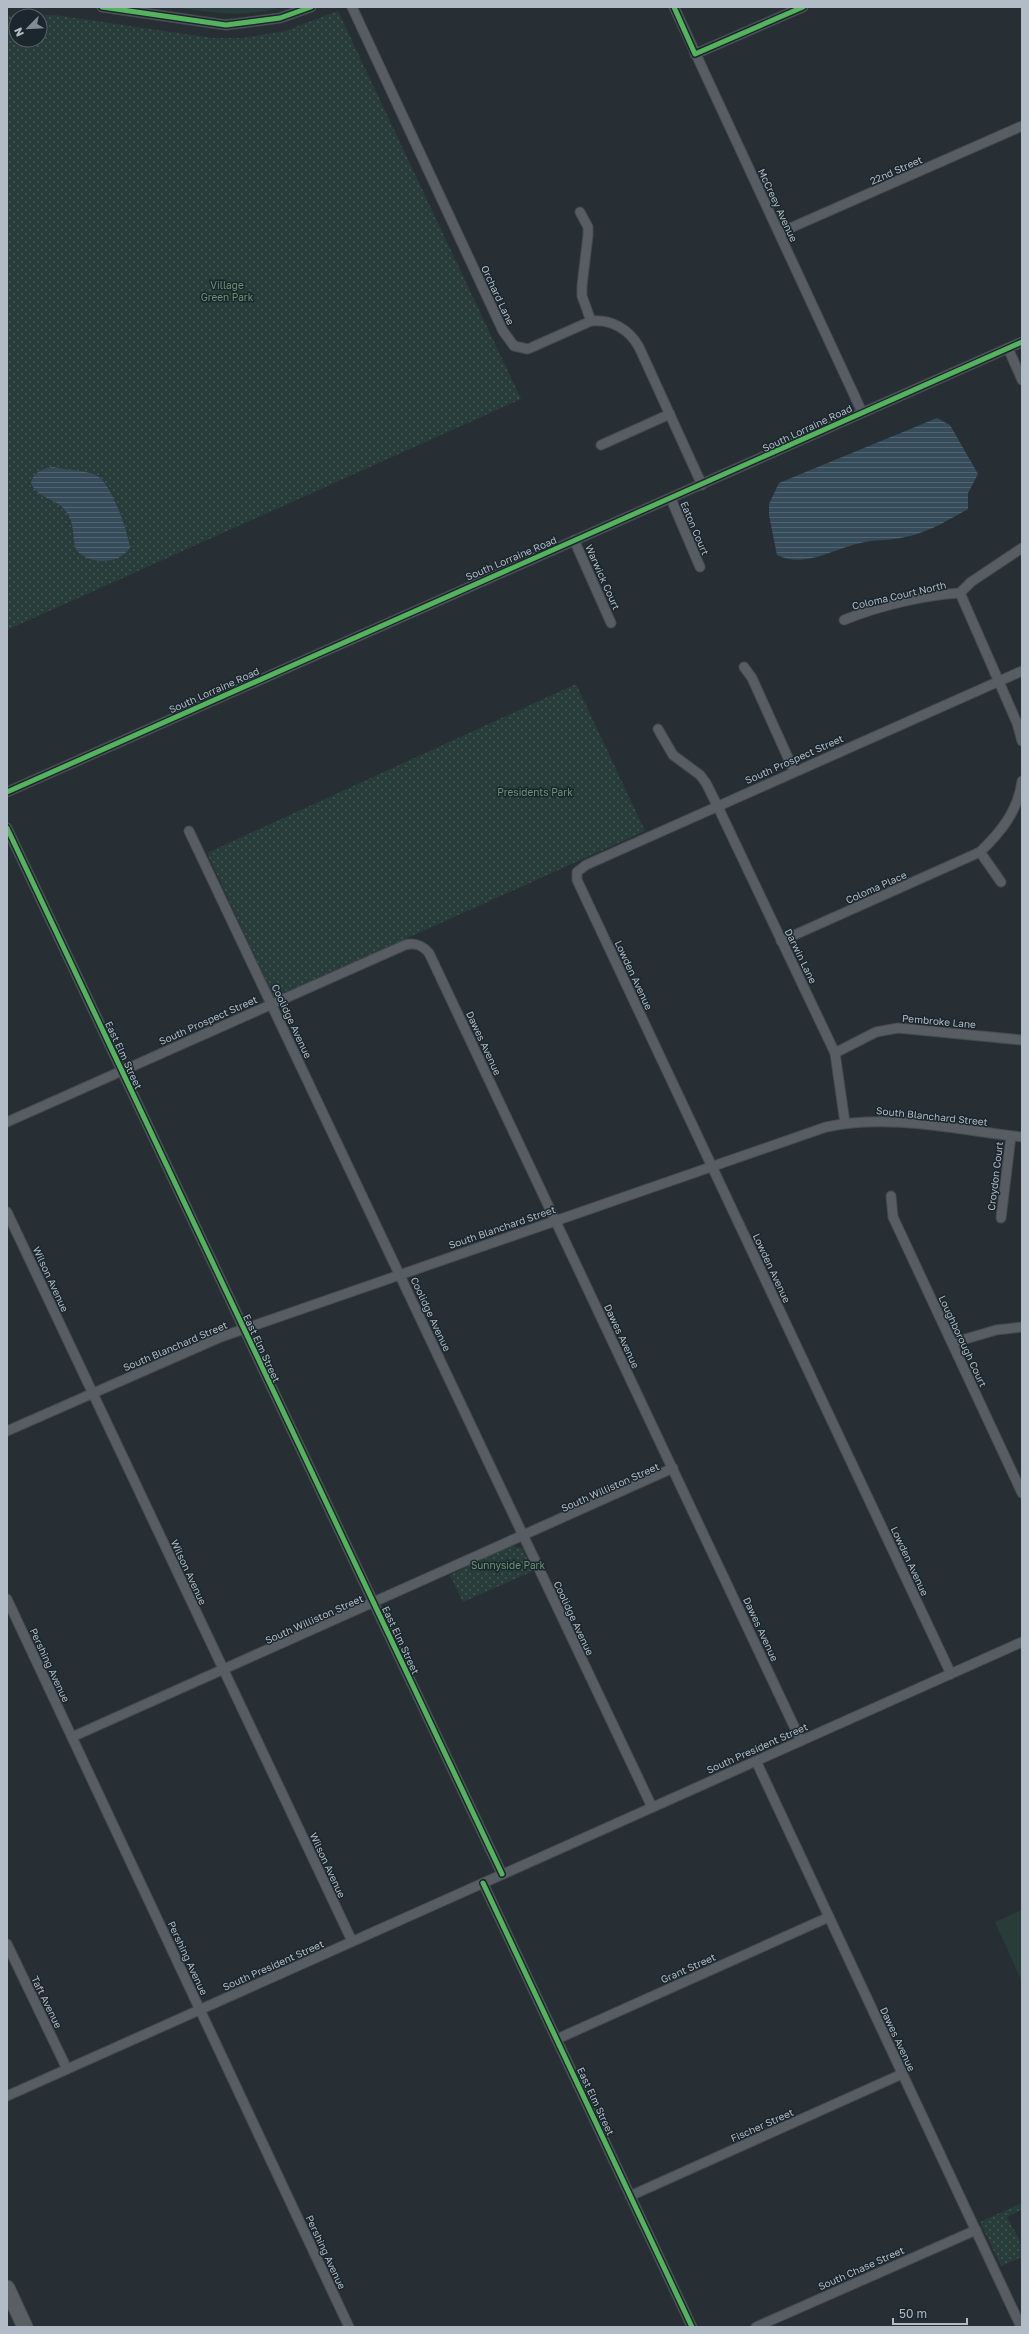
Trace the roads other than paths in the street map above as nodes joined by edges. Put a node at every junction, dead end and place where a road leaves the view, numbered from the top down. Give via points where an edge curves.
1 (102, 7) edge
2 (311, 7) edge
3 (352, 7) edge
4 (674, 7) edge
5 (803, 7) edge
6 (696, 54) junction
7 (1022, 126) edge
8 (580, 212) dead end
9 (779, 233) junction
10 (591, 321) junction
11 (1022, 342) edge
12 (1008, 348) junction
13 (1022, 380) edge
14 (862, 412) junction
15 (670, 414) junction
16 (601, 445) dead end
17 (702, 485) junction
18 (670, 499) junction
19 (574, 540) junction
20 (1022, 548) edge
21 (700, 567) dead end
22 (960, 593) junction
23 (844, 620) dead end
24 (611, 623) dead end
25 (744, 667) dead end
26 (1022, 671) edge
27 (999, 681) junction
28 (658, 729) dead end
29 (1022, 741) edge
30 (794, 771) junction
31 (1022, 781) edge
32 (7, 792) edge
33 (717, 805) junction
34 (7, 828) edge
35 (189, 831) dead end
36 (980, 852) junction
37 (577, 872) joint
38 (1001, 882) dead end
39 (781, 941) junction
40 (418, 945) joint
41 (271, 1004) junction
42 (1022, 1040) edge
43 (835, 1053) junction
44 (122, 1070) junction
45 (7, 1122) edge
46 (845, 1123) junction
47 (1011, 1136) junction
48 (1022, 1137) edge
49 (711, 1165) junction
50 (891, 1196) dead end
51 (7, 1212) edge
52 (1001, 1218) dead end
53 (555, 1220) junction
54 (399, 1274) junction
55 (1022, 1327) edge
56 (244, 1329) junction
57 (952, 1344) junction
58 (93, 1393) junction
59 (7, 1431) edge
60 (673, 1468) junction
61 (1022, 1493) edge
62 (523, 1535) junction
63 (7, 1599) edge
64 (373, 1602) junction
65 (1022, 1642) edge
66 (223, 1669) junction
67 (951, 1674) junction
68 (72, 1737) junction
69 (801, 1741) junction
70 (756, 1761) junction
71 (652, 1808) junction
72 (502, 1874) junction
73 (483, 1883) junction
74 (829, 1917) junction
75 (352, 1941) junction
76 (7, 1944) edge
77 (200, 2010) junction
78 (557, 2039) junction
79 (67, 2069) junction
80 (902, 2074) junction
81 (7, 2096) edge
82 (630, 2196) junction
83 (976, 2230) junction
84 (7, 2288) edge
85 (25, 2327) edge
86 (349, 2327) edge
87 (692, 2327) edge
88 (756, 2327) edge
89 (1021, 2327) edge

1 - 2 street via 226,25 280,18
3 - 10 street, Orchard Lane via 506,336 514,346 528,349
4 - 6 street, McCreey Avenue
5 - 6 street
6 - 9 street, McCreey Avenue
7 - 9 street, 22nd Street
8 - 10 street via 588,227 582,296
9 - 14 street, McCreey Avenue
10 - 15 street, Orchard Lane via 614,323 636,341
11 - 12 street, South Lorraine Road
12 - 13 street
12 - 14 street, South Lorraine Road
14 - 17 street, South Lorraine Road
15 - 16 street
15 - 17 street, Orchard Lane
17 - 18 street, South Lorraine Road
18 - 19 street, South Lorraine Road
18 - 21 street, Eaton Court
19 - 24 street, Warwick Court
19 - 32 street, South Lorraine Road
20 - 22 street via 971,582
22 - 23 street, Coloma Court North via 944,593 862,613
22 - 27 street
25 - 30 street via 752,678
26 - 27 street, South Prospect Street
27 - 29 street
27 - 30 street, South Prospect Street
28 - 33 street, Darwin Lane via 673,755 700,775
30 - 33 street, South Prospect Street
31 - 36 street, Coloma Place via 1020,795 1011,815 998,834
33 - 37 street, South Prospect Street via 586,865
33 - 39 street, Darwin Lane
34 - 44 street, East Elm Street
35 - 41 street, Coolidge Avenue
36 - 38 street
36 - 39 street, Coloma Place
37 - 49 street, Lowden Avenue via 576,880
39 - 43 street, Darwin Lane
40 - 41 street, South Prospect Street via 405,945
40 - 53 street, Dawes Avenue via 429,953
41 - 44 street, South Prospect Street
41 - 54 street, Coolidge Avenue
42 - 43 street, Pembroke Lane via 898,1028 876,1032
43 - 46 street, Darwin Lane
44 - 45 street, South Prospect Street
44 - 56 street, East Elm Street
46 - 47 street, South Blanchard Street via 891,1121
46 - 49 street, South Blanchard Street via 805,1133
47 - 48 street, South Blanchard Street
47 - 52 street, Croydon Court
49 - 53 street, South Blanchard Street
49 - 67 street, Lowden Avenue
50 - 57 street, Loughborough Court via 893,1217
51 - 58 street, Wilson Avenue
53 - 54 street, South Blanchard Street
53 - 60 street, Dawes Avenue
54 - 56 street, South Blanchard Street
54 - 62 street, Coolidge Avenue
55 - 57 street via 996,1330
56 - 58 street, South Blanchard Street
56 - 64 street, East Elm Street
57 - 61 street, Loughborough Court
58 - 59 street, South Blanchard Street
58 - 66 street, Wilson Avenue
60 - 62 street, South Williston Street
60 - 69 street, Dawes Avenue
62 - 64 street, South Williston Street
62 - 71 street, Coolidge Avenue
63 - 68 street, Pershing Avenue
64 - 66 street, South Williston Street
64 - 72 street, East Elm Street
65 - 67 street, South President Street
66 - 68 street, South Williston Street
66 - 75 street, Wilson Avenue
67 - 69 street, South President Street
68 - 77 street, Pershing Avenue
69 - 70 street, South President Street
70 - 71 street, South President Street
70 - 74 street, Dawes Avenue
71 - 72 street, South President Street
72 - 73 street, South President Street
73 - 75 street, South President Street
73 - 78 street, East Elm Street
74 - 78 street, Grant Street
74 - 80 street, Dawes Avenue
75 - 77 street, South President Street
76 - 79 street, Taft Avenue
77 - 79 street, South President Street
77 - 86 street, Pershing Avenue
78 - 82 street, East Elm Street
79 - 81 street, South President Street
80 - 82 street, Fischer Street
80 - 83 street, Dawes Avenue
82 - 87 street, East Elm Street
83 - 88 street, South Chase Street
83 - 89 street, Dawes Avenue
84 - 85 main road

